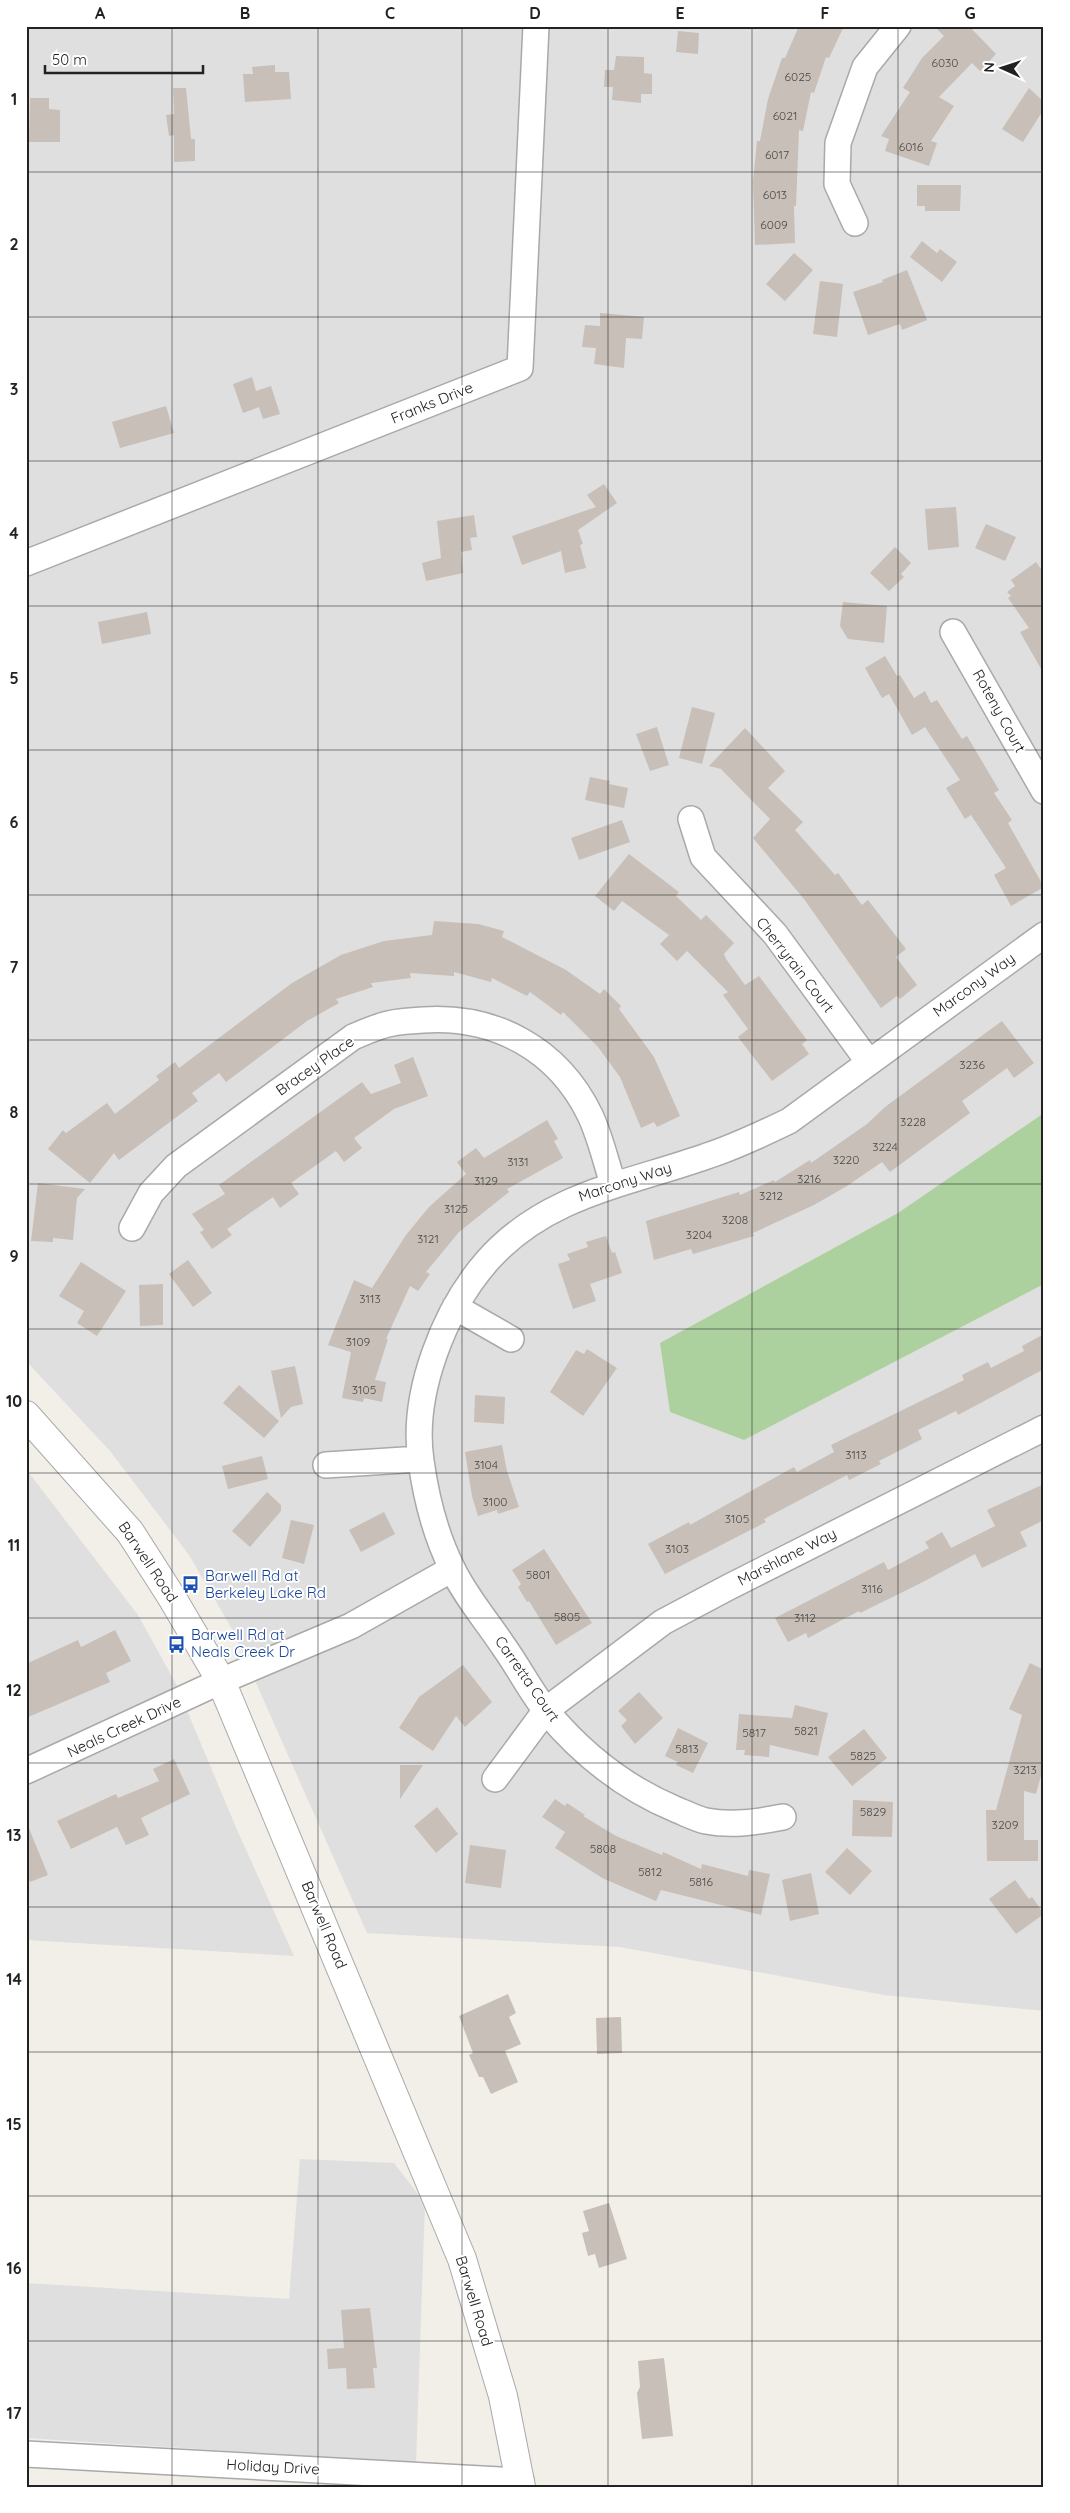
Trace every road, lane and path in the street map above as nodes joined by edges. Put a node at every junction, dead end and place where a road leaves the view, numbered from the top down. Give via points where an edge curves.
1 (536, 26) edge
2 (898, 26) edge
3 (855, 223) dead end
4 (26, 563) edge
5 (953, 632) dead end
6 (1044, 791) edge
7 (691, 819) dead end
8 (1044, 935) edge
9 (868, 1062) junction
10 (613, 1184) junction
11 (132, 1228) dead end
12 (455, 1306) junction
13 (511, 1339) dead end
14 (28, 1420) edge
15 (1044, 1428) edge
16 (420, 1459) junction
17 (326, 1465) dead end
18 (452, 1569) junction
19 (221, 1682) junction
20 (546, 1710) junction
21 (26, 1771) edge
22 (494, 1779) dead end
23 (783, 1817) dead end
24 (26, 2454) edge
25 (521, 2484) edge

1 - 4 street, Franks Drive via 520,368
2 - 3 street via 865,67 838,143 837,184
5 - 6 street, Roteny Court
7 - 9 street, Cherryrain Court via 703,857 775,934
8 - 9 street, Marcony Way
9 - 10 street, Marcony Way via 788,1121 752,1139 706,1157
10 - 11 street, Bracey Place via 590,1116 561,1071 542,1053 517,1037 462,1020 408,1021 382,1025 353,1037 176,1166 151,1193
10 - 12 street, Marcony Way via 558,1206 520,1231 488,1260
12 - 13 street
12 - 16 street, Marcony Way via 440,1339 426,1385 420,1423
14 - 19 street, Barwell Road via 130,1532 172,1596
15 - 20 street, Marshlane Way via 663,1622
16 - 17 street
16 - 18 street, Marcony Way via 433,1517
18 - 19 street, Neals Creek Drive via 351,1626
18 - 20 street, Carretta Court
19 - 21 street, Neals Creek Drive
19 - 25 street, Barwell Road via 462,2259 503,2396
20 - 22 street, Marshlane Way
20 - 23 street, Carretta Court via 578,1747 615,1776 656,1801 703,1821 736,1824
24 - 25 street, Holiday Drive

